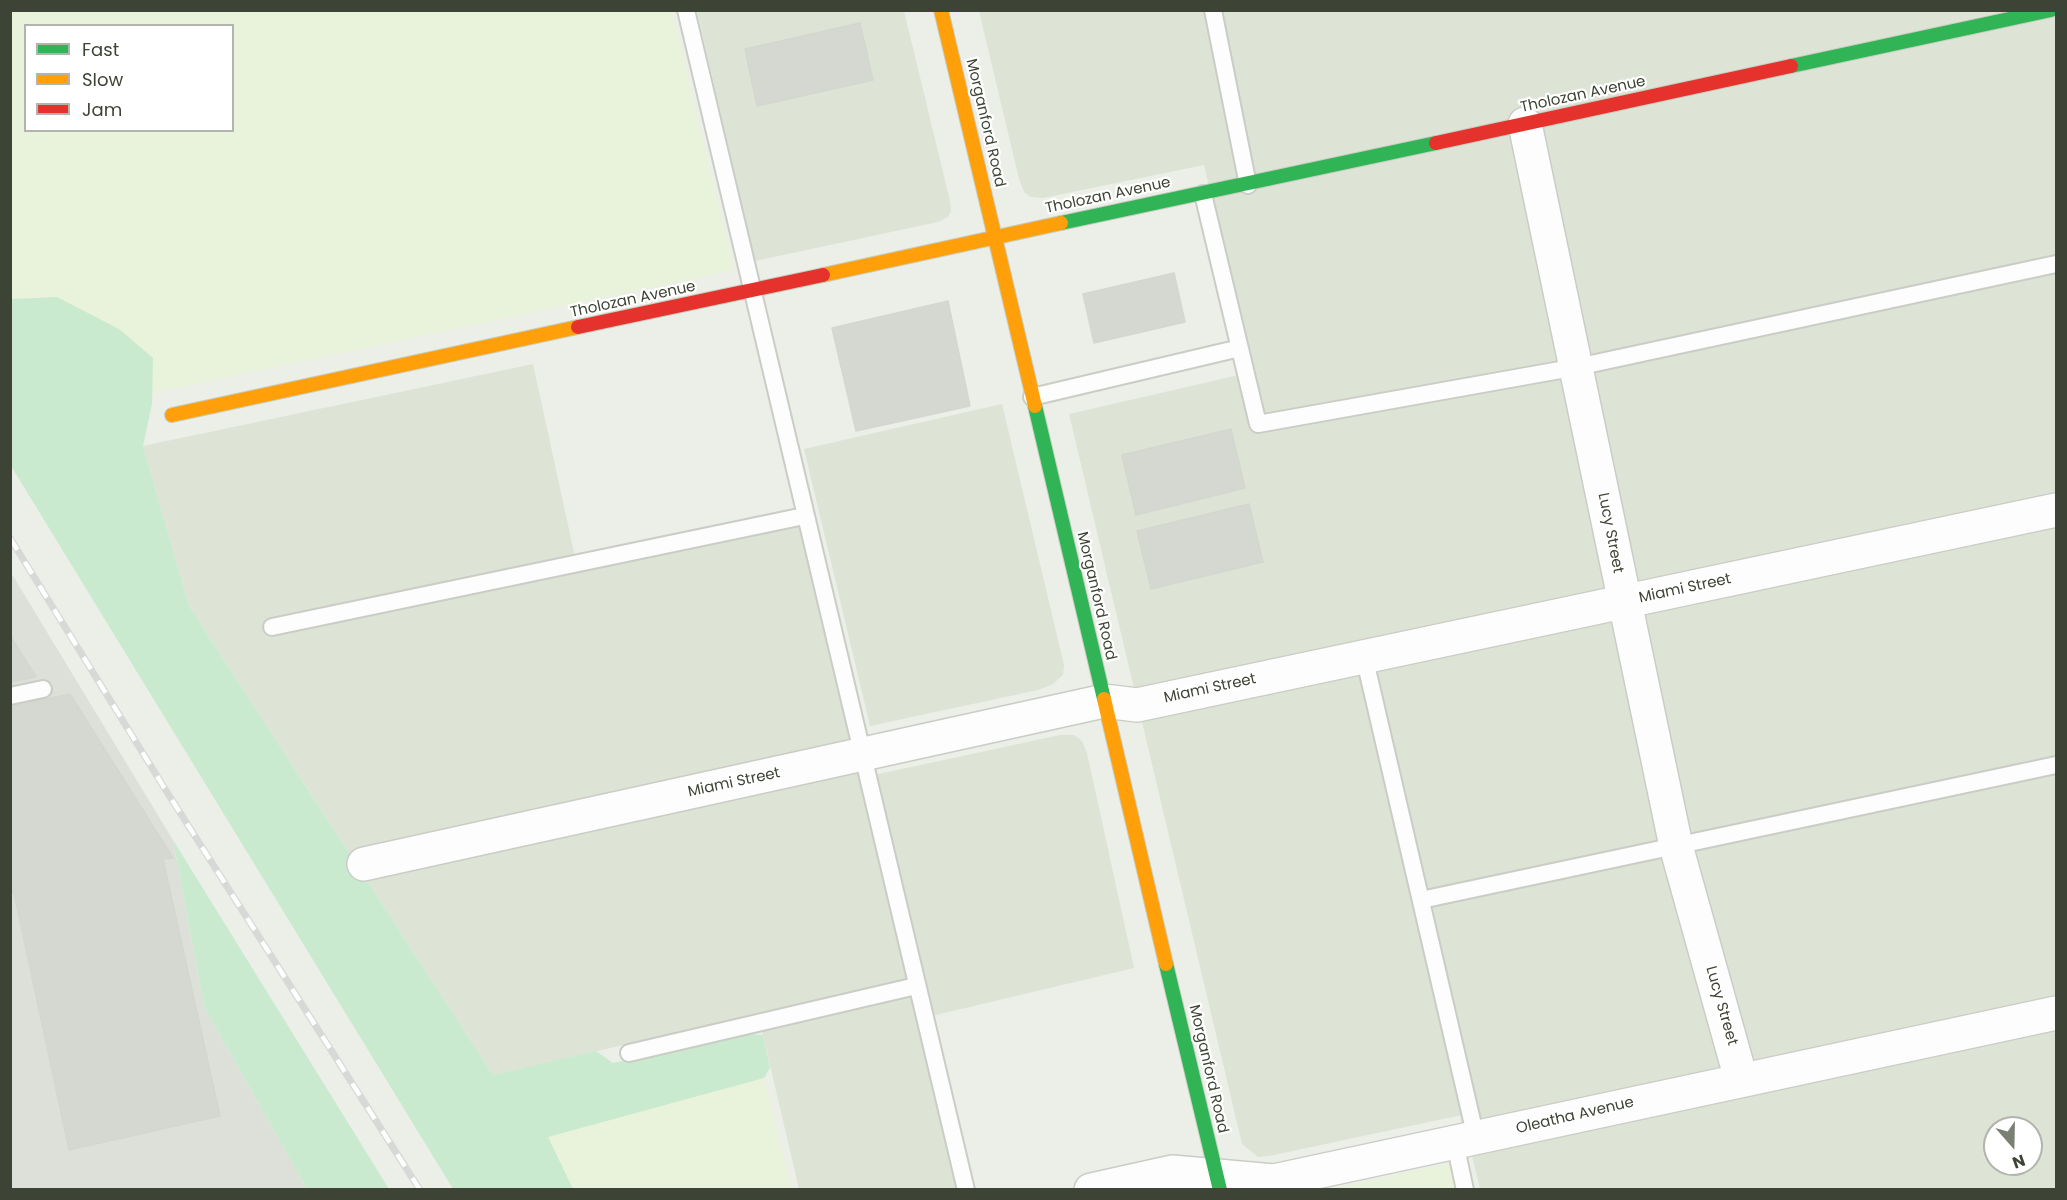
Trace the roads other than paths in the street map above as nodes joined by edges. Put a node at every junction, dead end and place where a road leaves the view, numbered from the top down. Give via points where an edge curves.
1 (686, 10) edge
2 (941, 10) edge
3 (1213, 10) edge
4 (2051, 10) edge
5 (1525, 124) junction
6 (1248, 185) junction
7 (1203, 194) junction
8 (994, 236) junction
9 (2056, 264) edge
10 (752, 291) junction
11 (1240, 348) junction
12 (1578, 367) junction
13 (1032, 397) junction
14 (172, 415) dead end
15 (2056, 510) edge
16 (804, 516) junction
17 (1624, 602) junction
18 (272, 627) dead end
19 (1364, 656) junction
20 (43, 689) dead end
21 (10, 696) edge
22 (1104, 702) junction
23 (862, 754) junction
24 (2056, 765) edge
25 (1676, 846) junction
26 (364, 864) dead end
27 (1420, 900) junction
28 (916, 986) junction
29 (2056, 1013) edge
30 (629, 1053) dead end
31 (1741, 1079) junction
32 (1465, 1141) junction
33 (1218, 1184) edge
34 (966, 1190) edge
35 (1091, 1190) edge
36 (1465, 1190) edge

1 - 10 lane
2 - 8 street, Morganford Road
3 - 6 lane
4 - 5 street, Tholozan Avenue
5 - 6 street, Tholozan Avenue
5 - 12 street, Lucy Street
6 - 7 street, Tholozan Avenue
7 - 8 street, Tholozan Avenue
7 - 11 lane
8 - 10 street, Tholozan Avenue
8 - 13 street, Morganford Road
9 - 12 lane
10 - 14 street, Tholozan Avenue
10 - 16 lane
11 - 12 lane via 1258,424
11 - 13 lane
12 - 17 street, Lucy Street
13 - 22 street, Morganford Road
15 - 17 street, Miami Street
16 - 18 lane
16 - 23 lane
17 - 19 street, Miami Street
17 - 25 street, Lucy Street
19 - 22 street, Miami Street via 1137,705
19 - 27 lane
20 - 21 lane
22 - 23 street, Miami Street
22 - 33 street, Morganford Road
23 - 26 street, Miami Street
23 - 28 lane
24 - 25 lane
25 - 27 lane
25 - 31 street, Lucy Street
27 - 32 lane
28 - 30 lane
28 - 34 lane
29 - 31 street, Oleatha Avenue
31 - 32 street, Oleatha Avenue
32 - 33 street, Oleatha Avenue via 1274,1181
32 - 36 lane
33 - 35 street, Oleatha Avenue via 1172,1172

